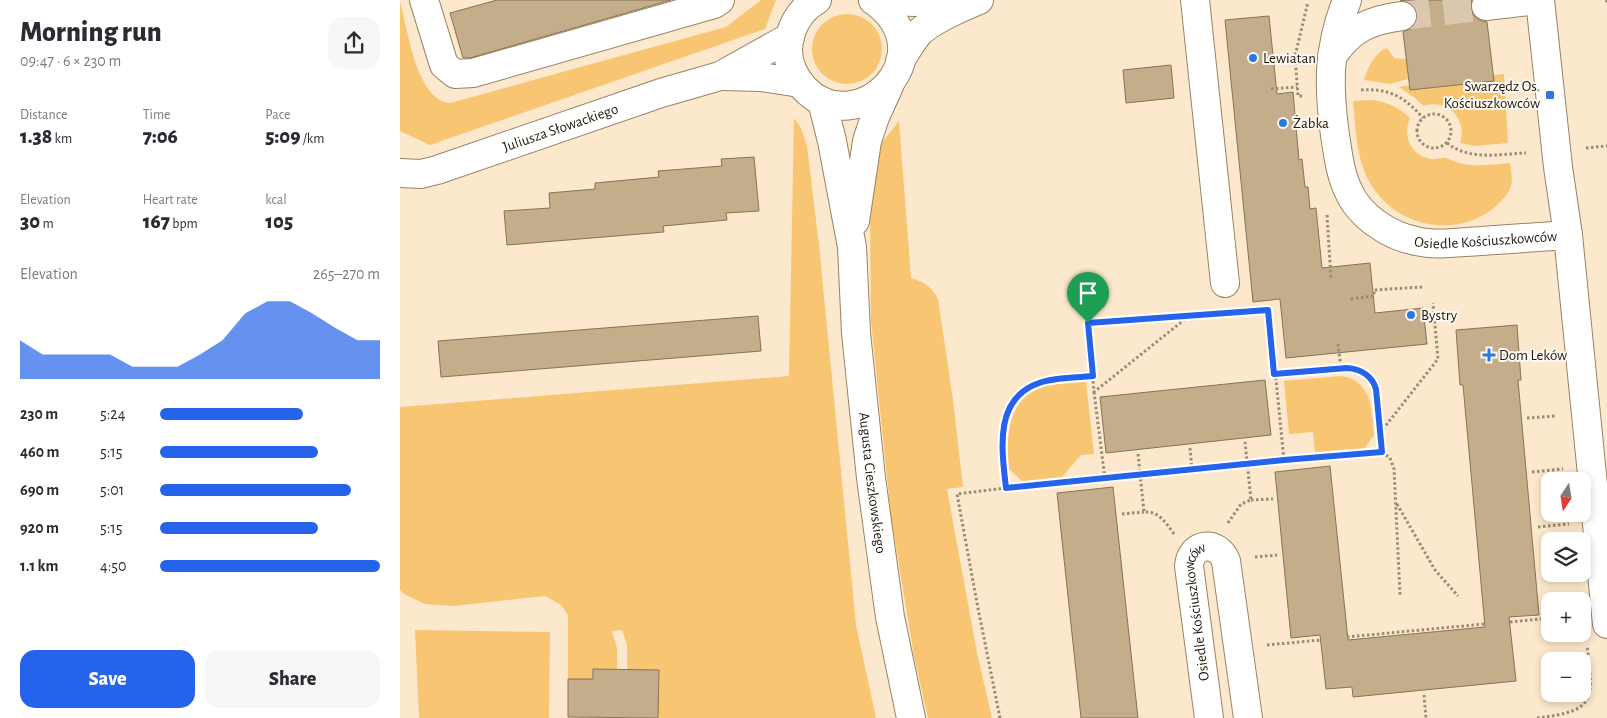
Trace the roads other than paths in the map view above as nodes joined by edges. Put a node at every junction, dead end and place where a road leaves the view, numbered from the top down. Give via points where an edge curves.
1 (424, 0) edge
2 (720, 0) edge
3 (873, 0) edge
4 (955, 0) edge
5 (979, 0) edge
6 (1195, 0) edge
7 (1347, 0) edge
8 (1540, 0) edge
9 (814, 1) edge
10 (1486, 6) tunnel mouth
11 (1402, 16) tunnel mouth
12 (790, 37) junction
13 (1332, 57) junction
14 (895, 72) junction
15 (720, 76) junction
16 (800, 83) junction
17 (822, 101) junction
18 (400, 173) edge
19 (1568, 235) junction
20 (852, 247) junction
21 (1225, 284) dead end
22 (1607, 624) edge
23 (911, 718) edge
24 (1209, 718) edge
25 (1248, 718) edge

1 - 2 street via 444,65 455,74 473,73
3 - 4 street
3 - 14 street via 891,16 898,30 902,45
5 - 14 street via 922,30
6 - 21 street
7 - 13 street, Osiedle Kościuszkowców
8 - 10 street
8 - 19 street
9 - 12 street via 798,18
11 - 13 street via 1364,25 1345,40
12 - 15 street, Juliusza Słowackiego
12 - 16 street via 788,54
13 - 19 street, Osiedle Kościuszkowców via 1330,93 1341,169 1351,196 1369,218 1403,238 1434,243
14 - 17 street via 876,96 859,104 840,105
14 - 20 street, Augusta Cieszkowskiego via 867,140
15 - 16 street, Juliusza Słowackiego via 762,77
15 - 18 street, Juliusza Słowackiego via 429,172
16 - 17 street
17 - 20 street, Augusta Cieszkowskiego
19 - 22 street, Osiedle Kościuszkowców
20 - 23 street, Augusta Cieszkowskiego via 856,333 871,478 890,617
24 - 25 street, Osiedle Kościuszkowców via 1189,566 1194,552 1206,546 1218,549 1226,561

